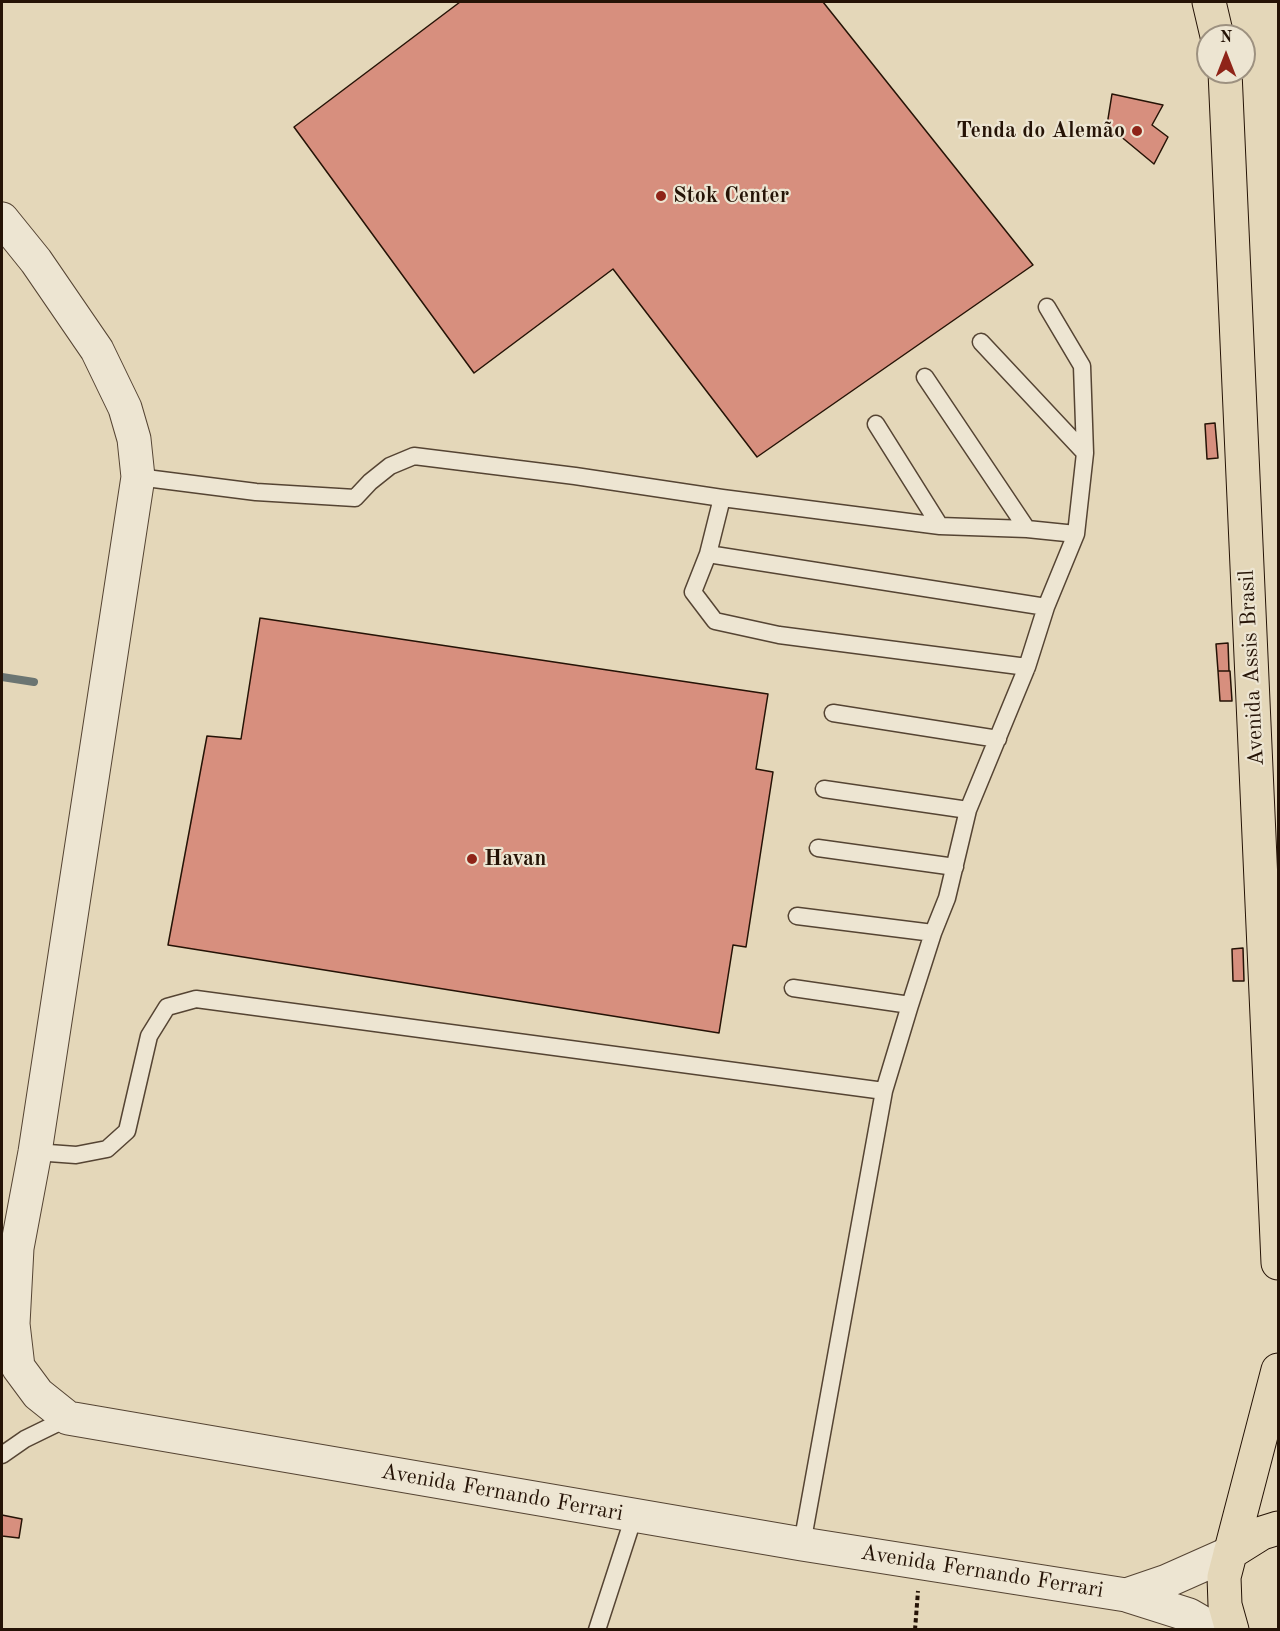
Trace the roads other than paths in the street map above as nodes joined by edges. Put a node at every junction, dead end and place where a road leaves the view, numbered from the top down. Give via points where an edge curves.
1 (1209, 2) edge
2 (1221, 2) edge
3 (1214, 24) edge
4 (1222, 24) edge
5 (1226, 84) edge
6 (2, 219) edge
7 (1047, 307) dead end
8 (981, 342) dead end
9 (925, 377) dead end
10 (876, 424) dead end
11 (1085, 453) junction
12 (138, 477) junction
13 (722, 498) junction
14 (940, 526) junction
15 (1027, 529) junction
16 (1076, 534) junction
17 (708, 554) junction
18 (1046, 607) junction
19 (1027, 667) junction
20 (833, 713) dead end
21 (998, 739) junction
22 (824, 789) dead end
23 (968, 810) junction
24 (818, 848) dead end
25 (955, 867) junction
26 (797, 916) dead end
27 (933, 933) junction
28 (793, 988) dead end
29 (910, 1005) junction
30 (884, 1091) junction
31 (35, 1152) junction
32 (9, 1245) edge
33 (1278, 1263) edge
34 (1278, 1370) edge
35 (68, 1418) junction
36 (2, 1455) edge
37 (634, 1516) junction
38 (1278, 1527) edge
39 (802, 1544) junction
40 (1230, 1553) junction
41 (1126, 1594) junction
42 (597, 1629) edge
43 (1215, 1629) edge
44 (1232, 1629) edge

1 - 3 main road
2 - 4 main road
5 - 33 main road, Avenida Assis Brasil
6 - 12 street, Avenida Fernando Ferrari via 97,350 125,408 134,439
7 - 11 lane via 1082,366
8 - 11 lane
9 - 15 lane
10 - 14 lane
11 - 16 lane
12 - 13 lane via 256,492 355,498 390,466 414,456
12 - 31 street, Avenida Fernando Ferrari
13 - 14 lane
13 - 17 lane
14 - 15 lane
15 - 16 lane
16 - 18 lane
17 - 18 lane
17 - 19 lane via 693,592 715,621 779,635
18 - 19 lane
19 - 21 lane
20 - 21 lane
21 - 23 lane
22 - 23 lane
23 - 25 lane
24 - 25 lane
25 - 27 lane
26 - 27 lane
27 - 29 lane
28 - 29 lane
29 - 30 lane
30 - 31 lane via 196,999 167,1007 149,1036 127,1131 107,1149 76,1155
30 - 39 lane
31 - 32 street, Avenida Fernando Ferrari
32 - 35 street, Avenida Fernando Ferrari via 18,1366 38,1394
34 - 40 main road
35 - 36 lane
35 - 37 street, Avenida Fernando Ferrari
37 - 39 street, Avenida Fernando Ferrari
37 - 42 lane
38 - 40 main road
39 - 41 street, Avenida Fernando Ferrari
40 - 41 street, Avenida Fernando Ferrari
40 - 44 main road via 1224,1577 1225,1605
41 - 43 street, Avenida Fernando Ferrari via 1189,1615

